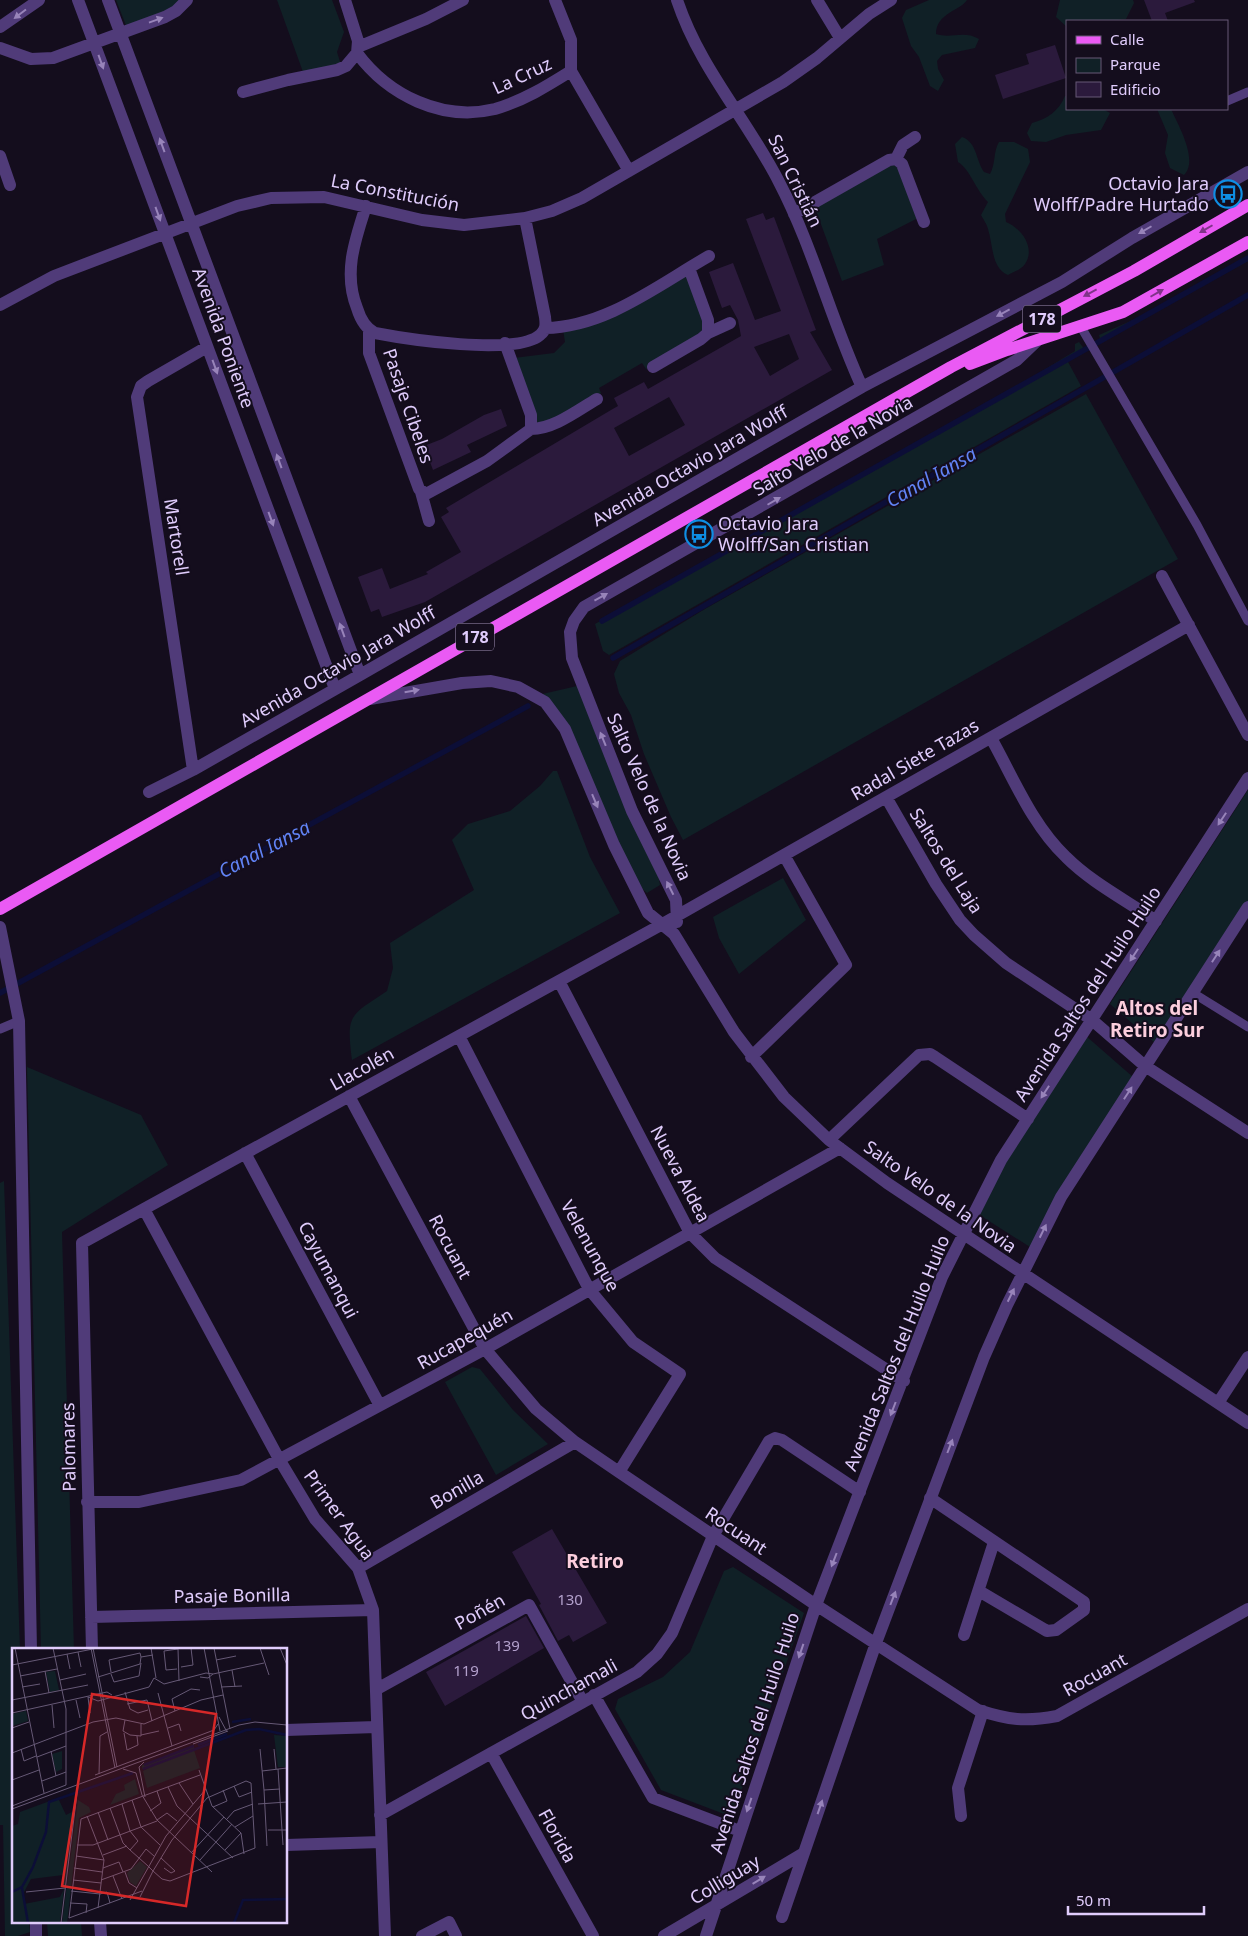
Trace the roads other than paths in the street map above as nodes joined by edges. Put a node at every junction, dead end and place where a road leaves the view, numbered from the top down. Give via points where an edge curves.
1 (39, 0) edge
2 (78, 0) edge
3 (108, 0) edge
4 (187, 0) edge
5 (345, 0) edge
6 (463, 0) edge
7 (556, 0) edge
8 (677, 0) edge
9 (817, 0) edge
10 (891, 0) edge
11 (0, 27) edge
12 (120, 34) junction
13 (840, 38) junction
14 (94, 44) junction
15 (0, 48) edge
16 (357, 50) junction
17 (571, 71) junction
18 (243, 92) dead end
19 (1248, 92) edge
20 (1228, 101) edge
21 (734, 110) junction
22 (915, 137) dead end
23 (0, 156) edge
24 (896, 159) junction
25 (628, 171) junction
26 (1248, 172) edge
27 (10, 185) dead end
28 (1248, 205) edge
29 (366, 206) junction
30 (794, 214) junction
31 (526, 218) junction
32 (924, 222) dead end
33 (191, 224) junction
34 (165, 233) junction
35 (1248, 242) edge
36 (709, 256) dead end
37 (689, 268) junction
38 (0, 306) edge
39 (730, 323) dead end
40 (1081, 327) junction
41 (545, 328) junction
42 (369, 330) junction
43 (708, 333) junction
44 (1038, 340) junction
45 (505, 343) junction
46 (207, 347) junction
47 (951, 366) junction
48 (653, 367) dead end
49 (862, 387) junction
50 (597, 399) dead end
51 (531, 429) junction
52 (421, 492) junction
53 (429, 521) dead end
54 (1162, 576) dead end
55 (1248, 621) edge
56 (1189, 625) junction
57 (360, 675) junction
58 (335, 689) junction
59 (364, 700) junction
60 (1248, 736) edge
61 (991, 738) junction
62 (193, 770) junction
63 (1248, 778) edge
64 (149, 792) dead end
65 (886, 797) junction
66 (784, 855) junction
67 (1248, 907) edge
68 (0, 909) edge
69 (678, 916) junction
70 (1156, 922) junction
71 (660, 926) junction
72 (0, 928) edge
73 (674, 934) junction
74 (559, 981) junction
75 (1193, 993) junction
76 (1092, 1020) junction
77 (19, 1021) junction
78 (1248, 1028) edge
79 (0, 1029) edge
80 (459, 1036) junction
81 (751, 1056) junction
82 (1145, 1066) junction
83 (349, 1096) junction
84 (1028, 1119) junction
85 (1248, 1133) edge
86 (829, 1140) junction
87 (840, 1148) junction
88 (245, 1153) junction
89 (144, 1209) junction
90 (690, 1233) junction
91 (963, 1234) junction
92 (82, 1242) joint
93 (1021, 1274) junction
94 (589, 1289) junction
95 (485, 1349) junction
96 (1248, 1357) edge
97 (904, 1381) junction
98 (1218, 1403) junction
99 (379, 1404) junction
100 (1248, 1422) edge
101 (575, 1442) junction
102 (279, 1459) junction
103 (619, 1472) junction
104 (860, 1492) junction
105 (930, 1498) junction
106 (87, 1502) junction
107 (713, 1536) junction
108 (994, 1542) junction
109 (358, 1568) junction
110 (979, 1592) junction
111 (816, 1605) junction
112 (373, 1610) junction
113 (1248, 1610) edge
114 (91, 1617) junction
115 (964, 1635) dead end
116 (876, 1643) junction
117 (31, 1648) edge
118 (92, 1648) edge
119 (377, 1689) junction
120 (594, 1695) junction
121 (582, 1702) junction
122 (983, 1711) junction
123 (376, 1728) junction
124 (288, 1730) edge
125 (491, 1753) junction
126 (380, 1815) junction
127 (962, 1816) dead end
128 (740, 1831) junction
129 (381, 1842) junction
130 (288, 1845) edge
131 (804, 1853) junction
132 (717, 1905) junction
133 (782, 1917) dead end
134 (385, 1936) edge
135 (422, 1936) edge
136 (456, 1936) edge
137 (593, 1936) edge
138 (664, 1936) edge
139 (706, 1936) edge

1 -> 11 street
2 - 14 street, Avenida Poniente
3 - 12 street, Avenida Poniente
12 -> 4 street via 171,14
5 - 16 street, La Cruz via 357,34
6 - 16 street
7 - 17 street via 570,40
8 - 21 street, San Cristián via 696,47
9 - 13 street
10 - 13 street, La Constitución
12 - 14 street
33 -> 12 street, Avenida Poniente
13 - 21 street, La Constitución via 795,74
14 - 15 street via 63,56 36,59
14 -> 34 street, Avenida Poniente
16 - 17 street, La Cruz via 375,75 398,92 429,106 455,112 480,111 510,104
16 - 18 street via 340,70
17 - 25 street, La Cruz
19 - 20 lane
21 - 25 street, La Constitución
21 - 30 street, San Cristián via 751,131
22 - 24 street via 903,145
23 - 27 street
24 - 30 street
24 - 32 street via 902,164
25 - 31 street, La Constitución via 567,205
26 -> 49 street, Avenida Octavio Jara Wolff via 1062,282
28 -> 47 main road, 178 via 1134,271
29 - 31 street, La Constitución via 435,223 478,224
29 - 33 street, La Constitución via 324,197 287,196 237,206
29 - 42 street, Pasaje Cibeles via 353,249 350,278 359,316
30 - 49 street, San Cristián
31 - 41 street
33 - 34 street, La Constitución
57 -> 33 street, Avenida Poniente
34 - 38 street, La Constitución via 54,276
34 - 46 street, Avenida Poniente
40 -> 35 main road, 178 via 1123,312
36 - 37 street, Pasaje Cibeles
37 - 41 street, Pasaje Cibeles via 600,316 567,327
37 - 43 street via 708,320
39 - 43 street
40 - 44 main road, 178
40 - 55 lane
41 - 45 street, Pasaje Cibeles via 536,338
42 - 45 street, Pasaje Cibeles via 439,343
42 - 52 street, Pasaje Cibeles via 369,353
43 - 48 street
44 - 47 main road, 178 via 973,364
69 -> 44 street, Salto Velo de la Novia via 676,900 636,818 575,670 569,645 574,621 584,607 1017,360
45 - 51 street via 531,415
46 -> 58 street, Avenida Poniente
46 - 62 street, Martorell via 141,386 137,397
47 - 59 main road, 178
49 - 57 street, Avenida Octavio Jara Wolff
50 - 51 street, Pasaje Cibeles via 560,420
51 - 52 street, Pasaje Cibeles via 487,461 431,493
52 - 53 street, Pasaje Cibeles
54 - 56 street
56 - 60 street
56 - 61 street, Radal Siete Tazas
57 - 58 street, Avenida Octavio Jara Wolff
58 - 62 street, Avenida Octavio Jara Wolff
59 - 68 main road, 178
59 -> 71 street, Salto Velo de la Novia via 492,681 518,687 546,702 565,729 614,845 648,913
61 - 65 street, Radal Siete Tazas
61 - 70 street via 1036,818 1064,856
62 - 64 street, Avenida Octavio Jara Wolff
63 -> 70 street, Avenida Saltos del Huilo Huilo
65 - 66 street, Radal Siete Tazas
65 - 76 street, Saltos del Laja via 948,903 974,936 1006,963
66 - 69 street, Radal Siete Tazas
66 - 81 street via 846,965
75 -> 67 street
69 - 71 street, Radal Siete Tazas
69 - 73 street, Salto Velo de la Novia
70 -> 76 street, Avenida Saltos del Huilo Huilo
71 - 73 street, Salto Velo de la Novia
71 - 74 street, Llacolén
72 - 77 street
73 - 81 street, Salto Velo de la Novia
74 - 80 street, Llacolén
74 - 90 street, Nueva Aldea
75 - 78 lane
75 - 82 street
76 - 82 street, Saltos del Laja
76 -> 84 street, Avenida Saltos del Huilo Huilo
77 - 79 lane
77 - 117 street
80 - 83 street, Llacolén
80 - 94 street, Velenunque
81 - 86 street, Salto Velo de la Novia via 784,1097
82 - 85 street, Saltos del Laja
93 -> 82 street via 1054,1208
83 - 88 street, Llacolén
83 - 95 street, Rocuant
84 - 86 street via 935,1056 924,1053
84 - 91 street, Avenida Saltos del Huilo Huilo via 992,1175
86 - 87 street, Salto Velo de la Novia
87 - 90 street, Rucapequén
87 - 91 street, Salto Velo de la Novia
88 - 89 street, Llacolén
88 - 99 street, Cayumanqui
89 - 92 street, Llacolén
89 - 102 street, Primer Agua
90 - 94 street, Rucapequén
90 - 97 street, Nueva Aldea via 715,1258
91 - 93 street, Salto Velo de la Novia
91 - 97 street, Avenida Saltos del Huilo Huilo via 942,1277
92 - 106 street, Palomares
93 - 98 street, Salto Velo de la Novia
105 -> 93 street via 984,1357
94 - 95 street, Rucapequén
94 - 103 street, Velenunque via 633,1342 680,1374
95 - 99 street, Rucapequén
95 - 101 street, Rocuant via 536,1410
96 - 98 street
97 -> 104 street, Avenida Saltos del Huilo Huilo
98 - 100 street, Salto Velo de la Novia
99 - 102 street, Rucapequén
101 - 103 street, Rocuant
101 - 109 street, Bonilla
102 - 106 street, Rucapequén via 240,1480 139,1502
102 - 109 street, Primer Agua via 316,1519
103 - 107 street, Rocuant
104 - 107 street, Quinchamali via 775,1438 769,1441
104 -> 111 street, Avenida Saltos del Huilo Huilo
105 - 108 street
116 -> 105 street
106 - 114 street, Palomares
107 - 111 street, Rocuant
107 - 120 street, Quinchamali via 672,1633 657,1654 637,1672
108 - 110 street
108 - 110 street via 1084,1602 1084,1610 1056,1630 1047,1631
109 - 112 street, Primer Agua
110 - 115 street
111 - 116 street, Rocuant
111 -> 128 street, Avenida Saltos del Huilo Huilo
112 - 114 street, Pasaje Bonilla
112 - 119 street, Primer Agua
113 - 122 street, Rocuant via 1057,1716 1006,1719
114 - 118 street, Palomares
116 - 122 street, Rocuant
131 -> 116 street
119 - 121 street, Poñén via 529,1605
119 - 123 street, Primer Agua
120 - 121 street, Quinchamali
120 - 128 street via 653,1798
121 - 125 street, Quinchamali
122 - 127 street via 958,1788
123 - 124 street
123 - 126 street, Primer Agua
125 - 126 street, Quinchamali
125 - 137 street, Florida
126 - 129 street, Primer Agua
128 - 132 street, Avenida Saltos del Huilo Huilo
129 - 130 street
129 - 134 street, Primer Agua
132 -> 131 street, Colliguay
131 - 133 street
132 - 138 street, Colliguay
132 - 139 street, Avenida Saltos del Huilo Huilo
135 - 136 street via 449,1922

